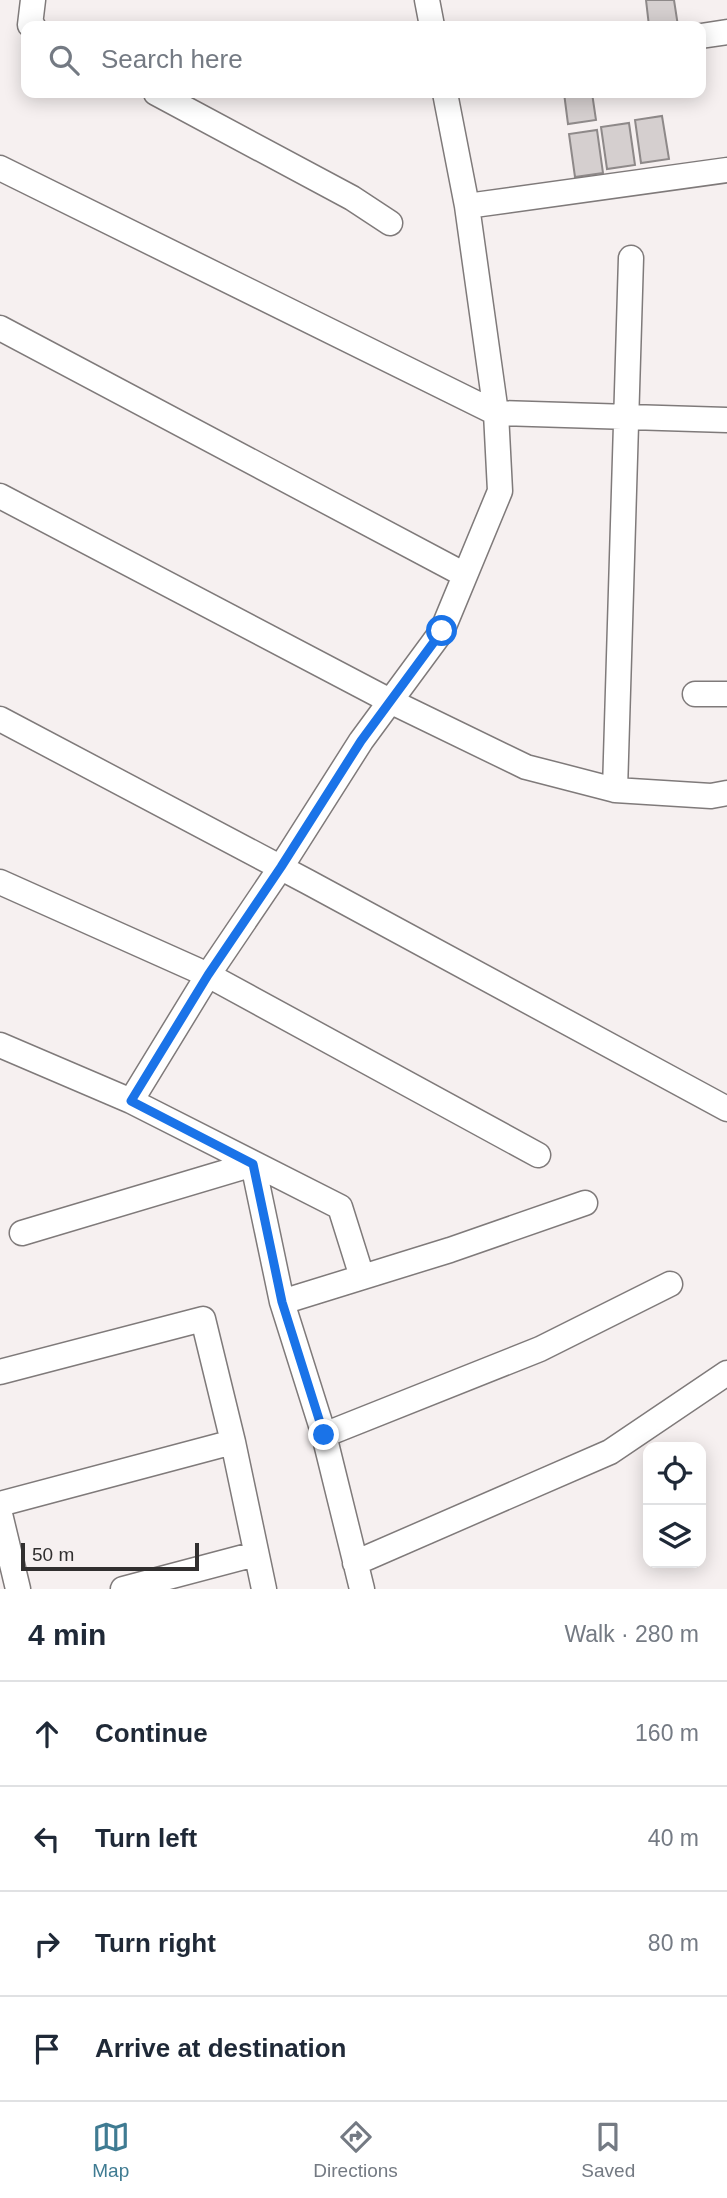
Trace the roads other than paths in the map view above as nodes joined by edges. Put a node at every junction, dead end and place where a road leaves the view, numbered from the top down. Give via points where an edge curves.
1 (33, 0) edge
2 (427, 0) edge
3 (30, 21) edge
4 (431, 21) edge
5 (727, 32) edge
6 (706, 35) edge
7 (165, 98) edge
8 (446, 98) edge
9 (0, 168) edge
10 (727, 170) edge
11 (467, 206) junction
12 (390, 223) dead end
13 (631, 258) dead end
14 (0, 328) edge
15 (496, 413) junction
16 (626, 417) junction
17 (727, 420) edge
18 (0, 496) edge
19 (465, 575) junction
20 (695, 694) dead end
21 (727, 694) edge
22 (390, 701) junction
23 (0, 719) edge
24 (615, 790) junction
25 (727, 793) edge
26 (281, 867) junction
27 (0, 882) edge
28 (208, 975) junction
29 (0, 1045) edge
30 (131, 1101) junction
31 (727, 1109) edge
32 (538, 1155) dead end
33 (253, 1164) junction
34 (585, 1203) dead end
35 (22, 1233) dead end
36 (362, 1277) junction
37 (670, 1284) dead end
38 (282, 1302) junction
39 (0, 1372) edge
40 (727, 1373) edge
41 (324, 1435) junction
42 (233, 1442) junction
43 (0, 1504) edge
44 (0, 1514) edge
45 (255, 1554) junction
46 (355, 1563) junction
47 (18, 1589) edge
48 (123, 1589) edge
49 (264, 1589) edge
50 (362, 1589) edge

1 - 3 street
2 - 4 street
5 - 6 street
7 - 12 street
8 - 11 street
9 - 15 street
10 - 11 street
11 - 15 street
13 - 16 street
14 - 19 street
15 - 16 street
15 - 19 street via 500,491
16 - 17 street
16 - 24 street
18 - 22 street
19 - 22 street via 442,631
20 - 21 street
22 - 24 street via 526,767
22 - 26 street
23 - 26 street
24 - 25 street
26 - 28 street
26 - 31 street
27 - 28 street
28 - 30 street
28 - 32 street
29 - 30 street
30 - 33 street
33 - 35 street
33 - 36 street via 340,1207
33 - 38 street
34 - 36 street
36 - 38 street
37 - 41 street via 540,1349
38 - 41 street
39 - 42 street via 203,1319
40 - 46 street via 610,1452
41 - 46 street
42 - 43 street
42 - 45 street
44 - 47 street
45 - 48 street
45 - 49 street
46 - 50 street

